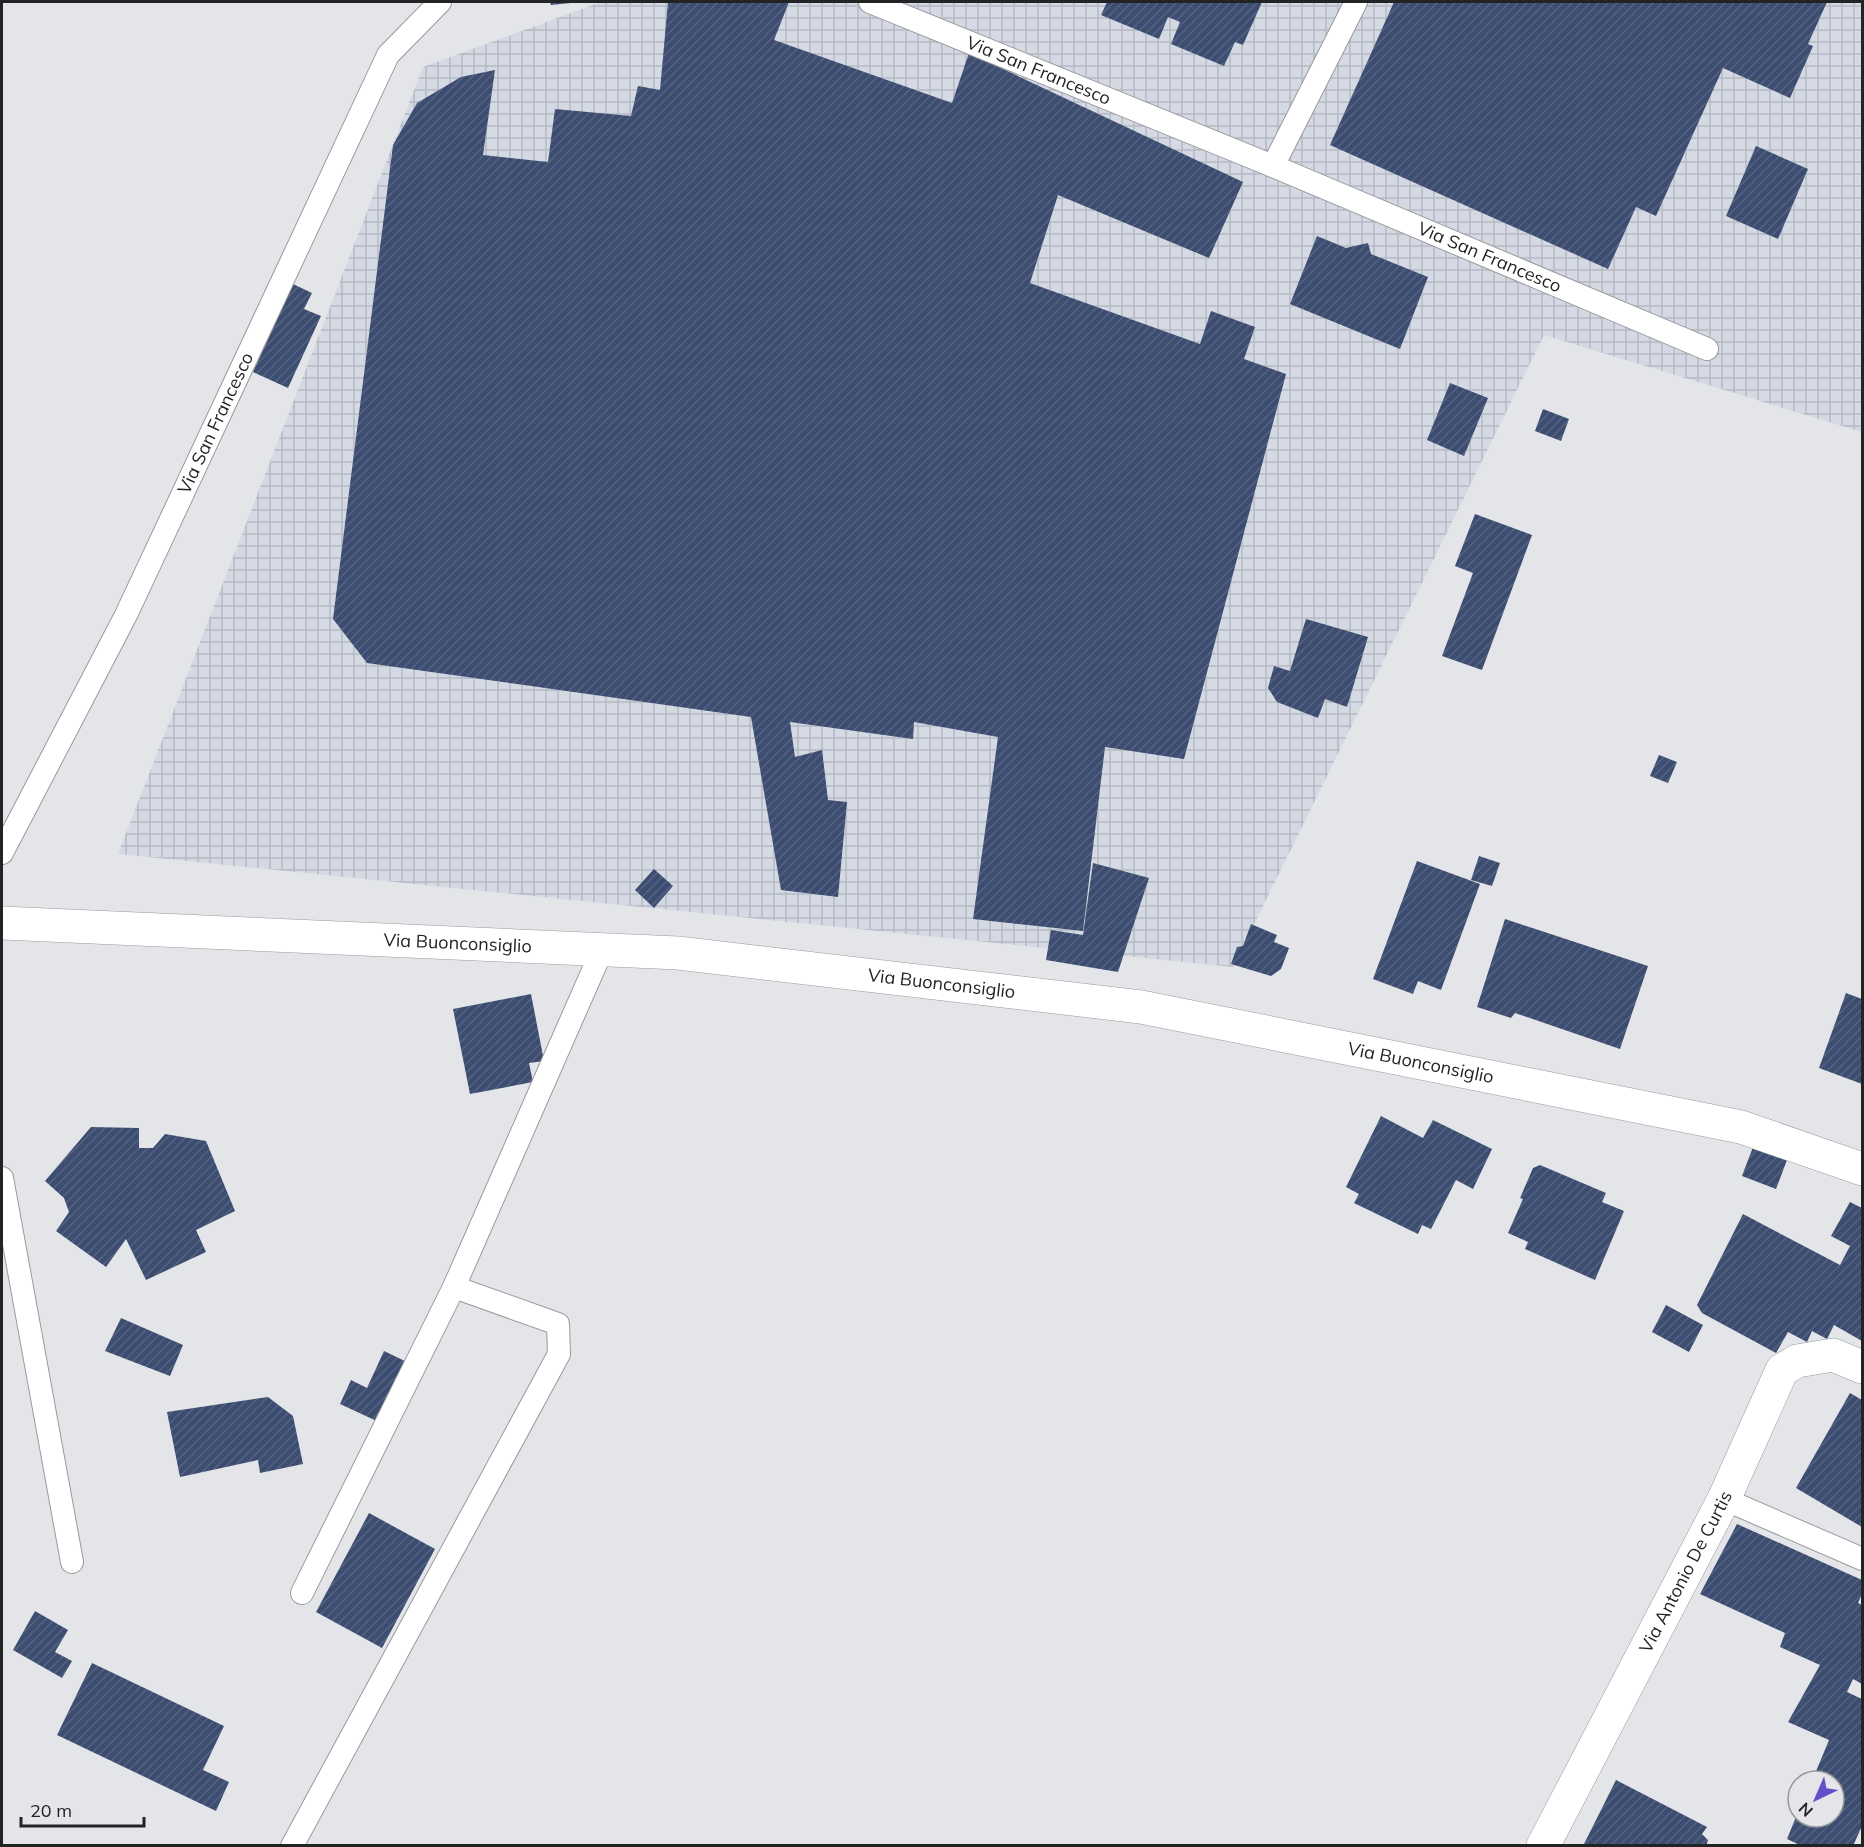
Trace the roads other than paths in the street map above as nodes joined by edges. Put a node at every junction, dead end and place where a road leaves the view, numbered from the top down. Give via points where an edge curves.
1 (440, 2) edge
2 (870, 2) edge
3 (1356, 2) edge
4 (1273, 166) junction
5 (1707, 349) dead end
6 (2, 854) edge
7 (2, 922) edge
8 (602, 950) junction
9 (1863, 1168) edge
10 (2, 1178) edge
11 (454, 1287) junction
12 (1863, 1367) edge
13 (1724, 1499) junction
14 (1863, 1559) edge
15 (72, 1562) dead end
16 (302, 1593) dead end
17 (292, 1845) edge
18 (1543, 1845) edge

1 - 6 lane, Via San Francesco via 388,55 126,615
2 - 4 lane, Via San Francesco
3 - 4 lane
4 - 5 lane, Via San Francesco
7 - 8 street, Via Buonconsiglio
8 - 9 street, Via Buonconsiglio via 678,953 1142,1007 1741,1126
8 - 11 lane
10 - 15 lane
11 - 16 lane
11 - 17 lane via 558,1324 559,1354
12 - 13 street, Via Antonio De Curtis via 1833,1355 1797,1361 1782,1370
13 - 14 lane
13 - 18 street, Via Antonio De Curtis

